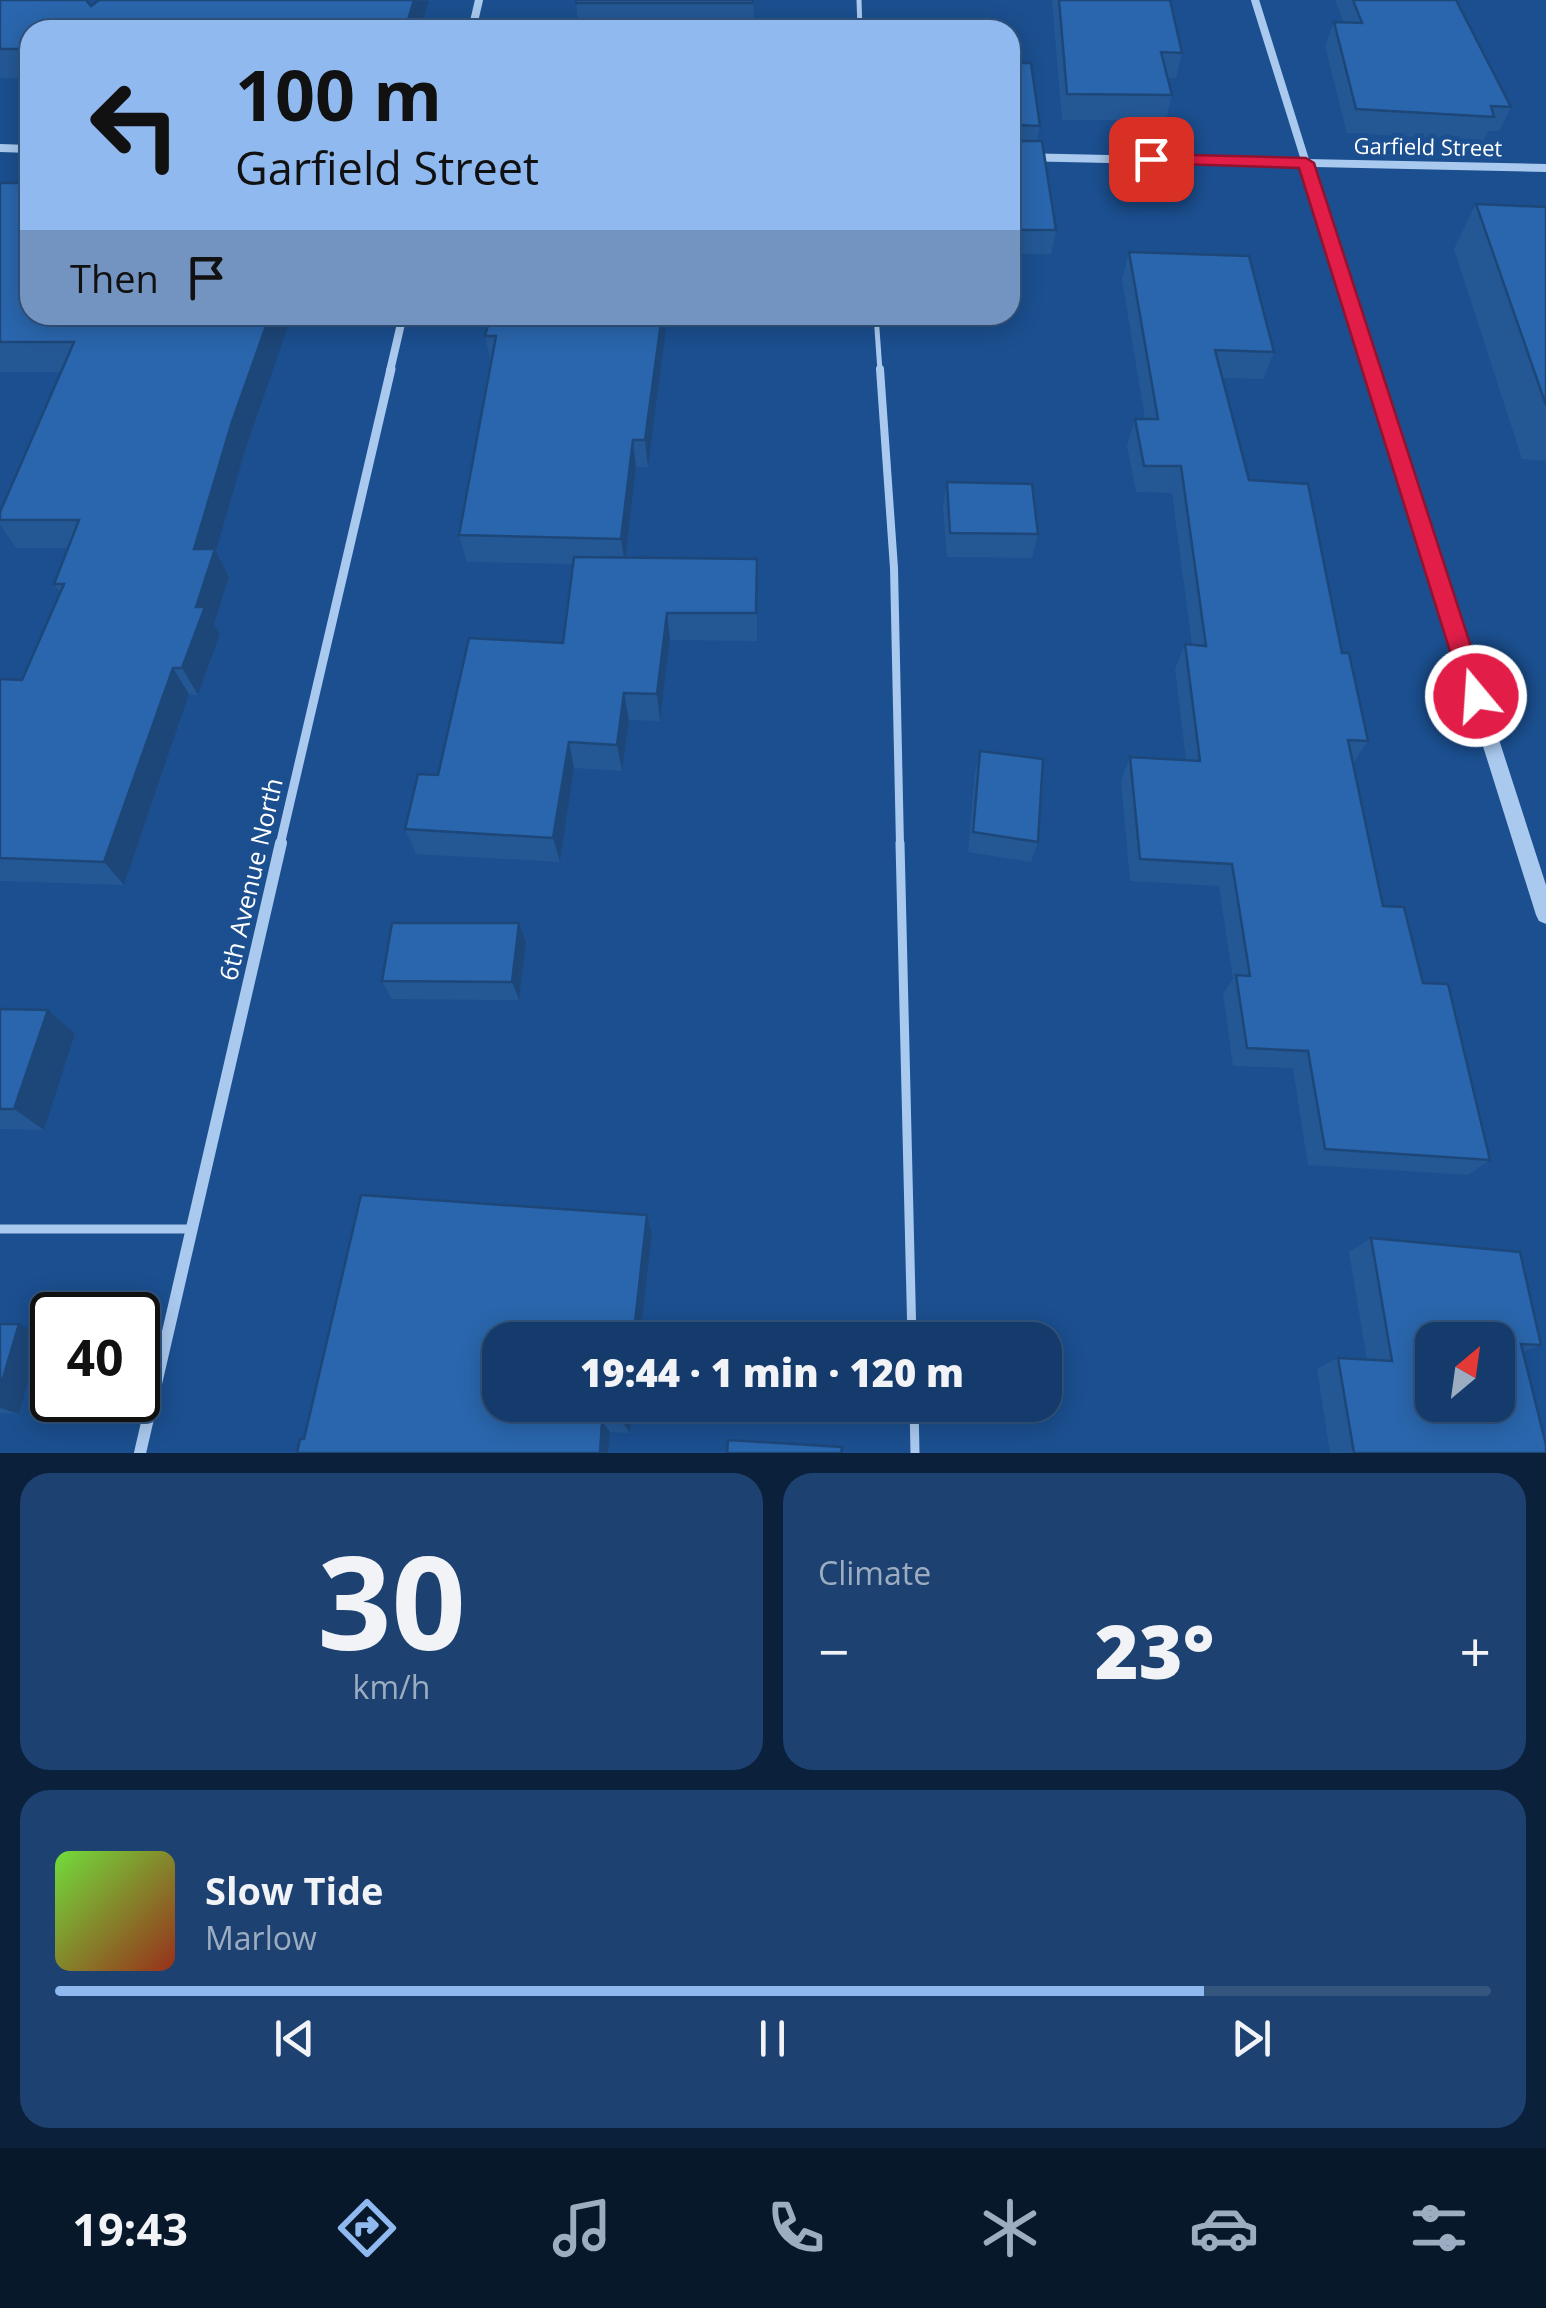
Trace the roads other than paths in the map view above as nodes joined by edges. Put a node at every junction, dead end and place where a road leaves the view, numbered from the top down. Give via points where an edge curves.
1 (1255, 0) edge
2 (1020, 157) edge
3 (1306, 163) junction
4 (1546, 168) edge
5 (401, 325) edge
6 (877, 325) edge
7 (1546, 915) edge
8 (0, 1229) edge
9 (192, 1230) junction
10 (912, 1322) edge
11 (914, 1422) edge
12 (140, 1453) edge
13 (915, 1453) edge

1 - 3 street
2 - 3 street, Garfield Street
3 - 4 street, Garfield Street
3 - 7 street
5 - 9 street, 6th Avenue North
6 - 10 lane via 894,568
8 - 9 lane
9 - 12 street, 6th Avenue North
11 - 13 lane

